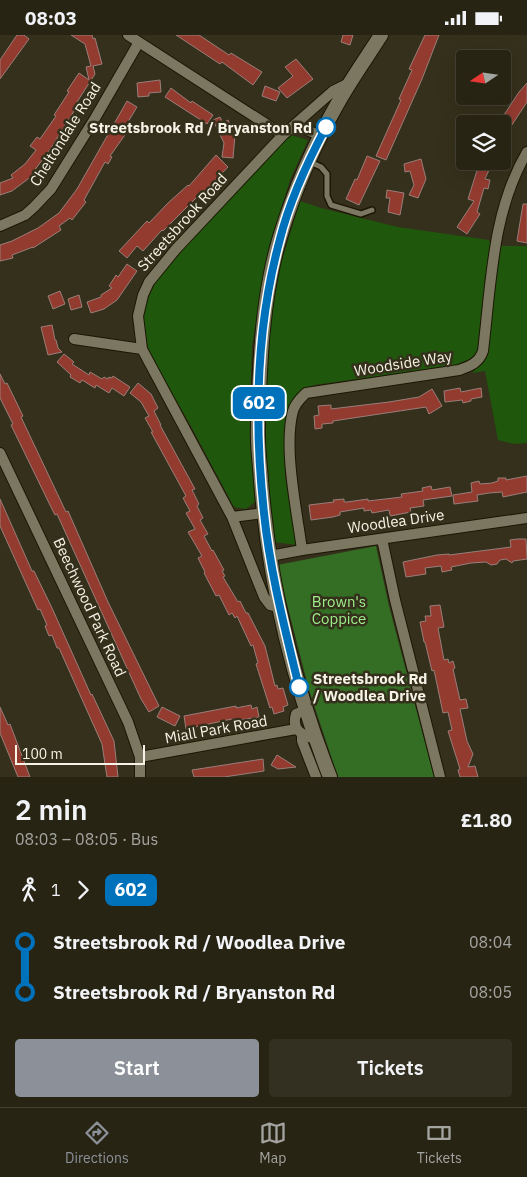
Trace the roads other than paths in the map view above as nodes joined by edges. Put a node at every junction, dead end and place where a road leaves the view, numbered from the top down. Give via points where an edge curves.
1 (128, 35) edge
2 (381, 35) edge
3 (139, 42) junction
4 (351, 82) junction
5 (295, 125) junction
6 (283, 135) junction
7 (321, 136) junction
8 (527, 152) edge
9 (310, 161) junction
10 (372, 209) dead end
11 (0, 226) edge
12 (74, 339) dead end
13 (142, 349) junction
14 (0, 455) edge
15 (264, 513) junction
16 (232, 517) junction
17 (527, 518) edge
18 (382, 539) junction
19 (302, 550) junction
20 (270, 556) junction
21 (280, 607) junction
22 (306, 710) junction
23 (299, 732) junction
24 (316, 739) junction
25 (140, 757) junction
26 (140, 777) edge
27 (316, 777) edge
28 (330, 777) edge
29 (440, 777) edge

1 - 3 street
2 - 4 main road, Streetsbrook Road
3 - 6 street
3 - 11 street, Cheltondale Road via 51,189 25,215
4 - 5 street, Streetsbrook Road via 333,91
4 - 7 main road, Streetsbrook Road
5 - 6 street, Streetsbrook Road
5 - 7 street
6 - 13 street, Streetsbrook Road via 149,282 138,316
7 - 9 main road, Streetsbrook Road
8 - 19 street, Woodside Way via 502,214 483,351 478,361 459,370 306,393 297,401 290,442
9 - 10 lane via 327,173 326,197 331,205 361,214
9 - 15 main road, Streetsbrook Road via 280,238 263,325 258,428
12 - 13 street
13 - 16 street, Streetsbrook Road
14 - 25 street, Beechwood Park Road via 128,722
15 - 16 street
15 - 20 main road, Streetsbrook Road
16 - 21 street, Streetsbrook Road via 264,597 270,605
17 - 18 street, Woodlea Drive
18 - 19 street, Woodlea Drive
18 - 29 street
19 - 20 street, Woodlea Drive
20 - 21 main road, Streetsbrook Road
21 - 22 main road, Streetsbrook Road
22 - 23 street via 296,714 294,720
22 - 24 main road, Streetsbrook Road
23 - 24 street, Miall Park Road
23 - 25 street, Miall Park Road
23 - 27 street
24 - 28 main road, Streetsbrook Road
25 - 26 street, Beechwood Park Road

